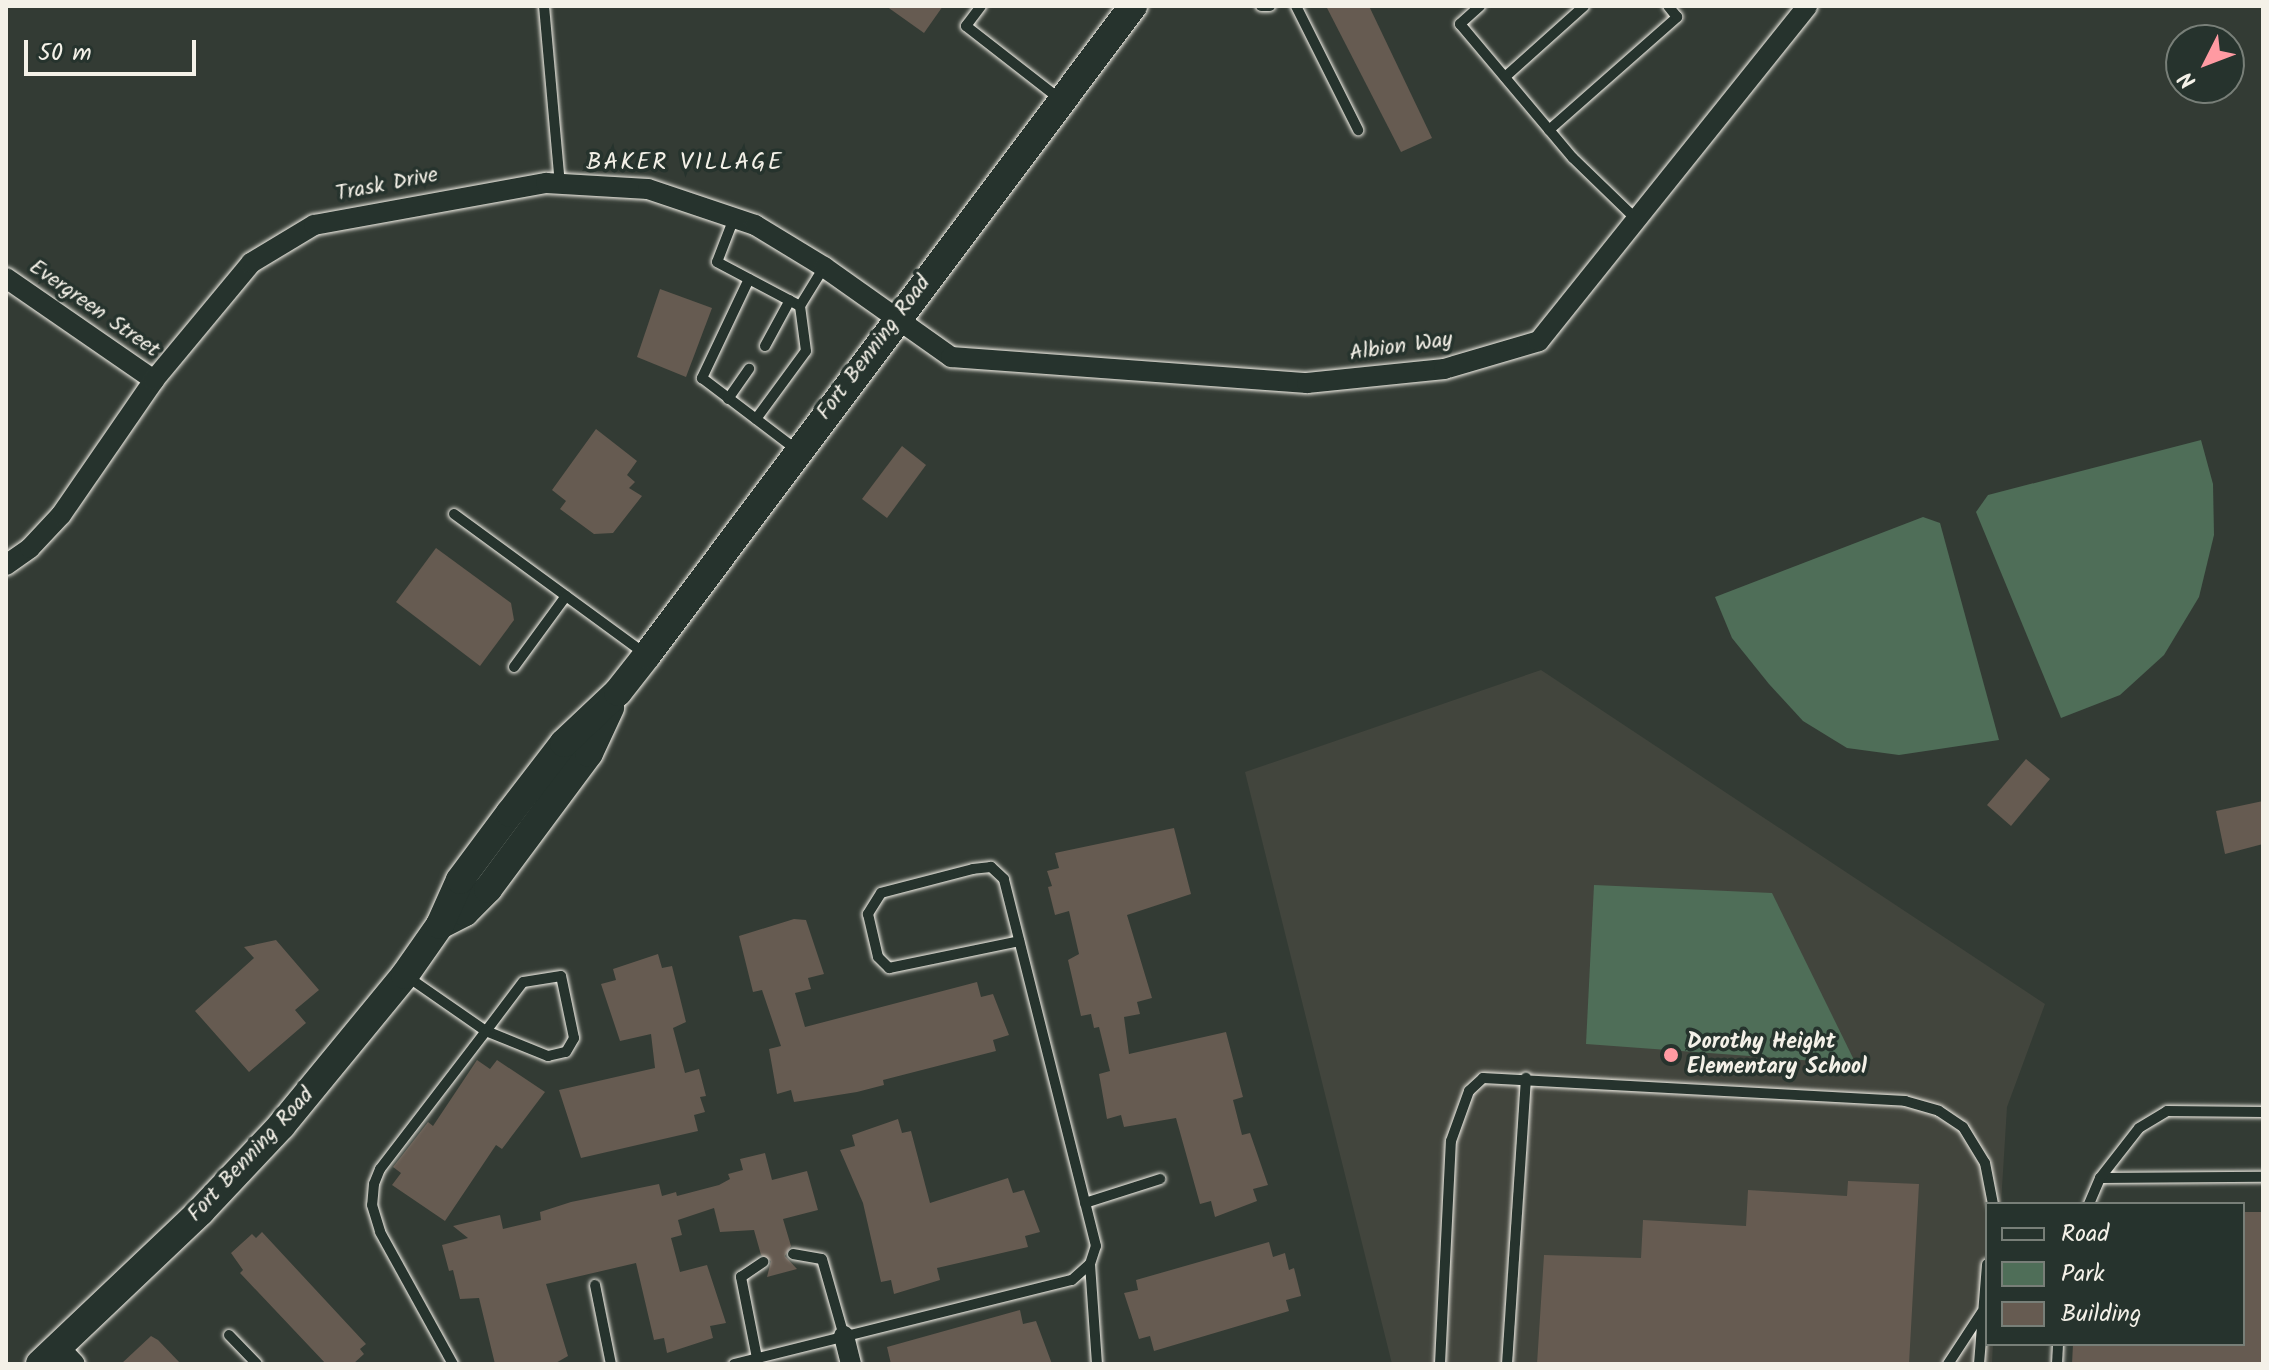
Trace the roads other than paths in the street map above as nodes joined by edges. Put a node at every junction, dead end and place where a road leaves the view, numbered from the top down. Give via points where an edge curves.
1 (544, 6) edge
2 (981, 6) edge
3 (1133, 6) edge
4 (1261, 6) edge
5 (1270, 6) edge
6 (1296, 6) edge
7 (1480, 6) edge
8 (1584, 6) edge
9 (1668, 6) edge
10 (1807, 6) edge
11 (1505, 77) junction
12 (1063, 102) junction
13 (1358, 130) dead end
14 (1549, 130) junction
15 (560, 184) junction
16 (734, 218) junction
17 (1637, 220) junction
18 (824, 267) junction
19 (6, 278) edge
20 (749, 279) junction
21 (795, 303) junction
22 (897, 320) junction
23 (765, 346) dead end
24 (749, 369) dead end
25 (154, 380) junction
26 (728, 399) junction
27 (756, 419) junction
28 (797, 450) junction
29 (454, 514) dead end
30 (6, 565) edge
31 (566, 596) junction
32 (647, 655) junction
33 (514, 667) dead end
34 (1019, 941) junction
35 (405, 975) junction
36 (486, 1031) junction
37 (1526, 1078) junction
38 (2263, 1112) edge
39 (2263, 1177) edge
40 (2100, 1178) junction
41 (1160, 1179) dead end
42 (1993, 1202) edge
43 (2090, 1202) edge
44 (1085, 1203) junction
45 (793, 1254) dead end
46 (763, 1262) dead end
47 (1090, 1264) junction
48 (1985, 1283) edge
49 (595, 1285) dead end
50 (1982, 1312) junction
51 (229, 1335) dead end
52 (844, 1336) junction
53 (58, 1358) edge
54 (757, 1358) junction
55 (257, 1364) edge
56 (453, 1364) edge
57 (611, 1364) edge
58 (734, 1364) edge
59 (851, 1364) edge
60 (1097, 1364) edge
61 (1440, 1364) edge
62 (1507, 1364) edge
63 (1948, 1364) edge
64 (1979, 1364) edge

1 - 15 lane
2 - 12 lane via 966,26
3 - 12 street, Fort Benning Road
4 - 5 lane
6 - 13 lane
7 - 11 lane via 1460,24
8 - 11 lane
9 - 14 lane via 1677,17
10 - 17 street, Albion Way
11 - 14 lane
12 - 22 street, Fort Benning Road
14 - 17 lane
15 - 16 street, Trask Drive via 648,189
15 - 25 street, Trask Drive via 418,202 314,225 251,263
16 - 18 street, Trask Drive
16 - 20 lane via 717,262
17 - 22 street, Albion Way via 1539,341 1444,369 1307,383 951,357
18 - 21 lane
18 - 22 street, Trask Drive
19 - 25 street, Evergreen Street
20 - 21 lane
20 - 26 lane via 702,378
21 - 23 lane
21 - 27 lane via 806,351
22 - 28 street, Fort Benning Road
24 - 26 lane
25 - 30 street, Trask Drive via 61,515
26 - 27 lane
27 - 28 lane
28 - 32 street, Fort Benning Road
29 - 31 lane
31 - 32 lane
31 - 33 lane
32 - 35 street, Fort Benning Road via 618,692 589,753 497,877 465,912 440,925
34 - 34 lane via 889,968 878,957 868,914 881,893 991,867 1004,879
34 - 44 lane
35 - 36 lane
35 - 53 street, Fort Benning Road via 271,1137
36 - 36 lane via 523,982 561,976 574,1038 566,1052 548,1056
36 - 56 lane via 374,1184 372,1205 380,1232
37 - 42 lane via 1905,1101 1939,1111 1963,1127 1985,1163
37 - 61 lane via 1483,1078 1469,1091 1458,1117 1451,1141
37 - 62 lane
38 - 40 lane via 2167,1111 2139,1128
39 - 40 lane
40 - 43 lane
41 - 44 lane
44 - 47 lane via 1096,1246
45 - 52 lane via 822,1259
46 - 54 lane via 741,1277
47 - 52 lane via 1072,1280
47 - 60 lane
48 - 50 lane
49 - 57 lane
50 - 63 lane
50 - 64 lane
51 - 55 lane
52 - 54 lane
52 - 59 street
54 - 58 lane

